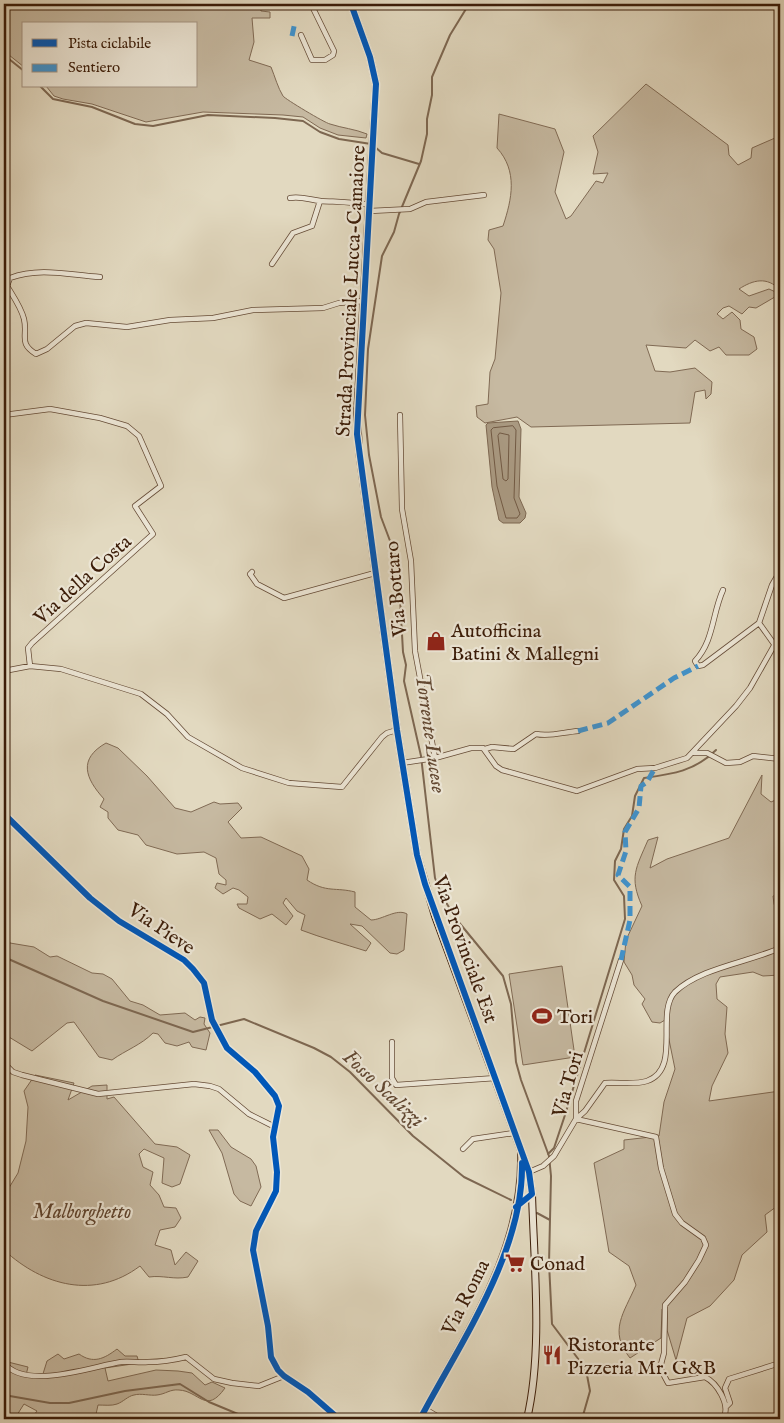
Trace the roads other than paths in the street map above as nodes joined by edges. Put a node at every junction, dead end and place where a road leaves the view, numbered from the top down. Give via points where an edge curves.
1 (311, 4) edge
2 (352, 4) edge
3 (301, 35) dead end
4 (484, 195) dead end
5 (290, 198) dead end
6 (320, 201) junction
7 (370, 208) junction
8 (272, 264) dead end
9 (100, 277) dead end
10 (364, 302) junction
11 (4, 415) edge
12 (400, 415) dead end
13 (780, 571) edge
14 (252, 572) dead end
15 (375, 573) junction
16 (723, 590) dead end
17 (759, 623) junction
18 (780, 635) edge
19 (774, 644) junction
20 (30, 666) junction
21 (4, 671) edge
22 (397, 730) junction
23 (578, 731) dead end
24 (485, 749) junction
25 (694, 753) junction
26 (433, 758) junction
27 (780, 759) edge
28 (402, 763) junction
29 (4, 814) edge
30 (780, 948) edge
31 (621, 960) dead end
32 (392, 1042) dead end
33 (4, 1063) edge
34 (496, 1078) junction
35 (576, 1119) junction
36 (275, 1127) junction
37 (514, 1133) junction
38 (463, 1150) dead end
39 (521, 1153) junction
40 (529, 1172) junction
41 (521, 1183) junction
42 (532, 1191) junction
43 (519, 1196) junction
44 (522, 1203) junction
45 (516, 1207) junction
46 (532, 1210) junction
47 (4, 1362) edge
48 (780, 1363) edge
49 (284, 1376) junction
50 (726, 1408) junction
51 (425, 1409) junction
52 (339, 1419) edge
53 (420, 1419) edge
54 (442, 1419) edge
55 (527, 1419) edge
56 (715, 1419) edge

1 - 3 street via 331,44 333,55 325,60 312,60
2 - 7 main road, Strada Provinciale Lucca-Camaiore via 376,84
4 - 7 street via 426,202 410,209
5 - 6 street
6 - 7 street via 342,200
6 - 8 street via 312,226 292,233
7 - 10 main road, Strada Provinciale Lucca-Camaiore
9 - 10 street via 40,272 10,278 7,286 24,320 24,343 28,350 36,354 47,349 75,326 86,323 128,327 170,320 206,319 253,310 323,308 339,303
10 - 15 main road, Strada Provinciale Lucca-Camaiore via 357,434
11 - 20 street, Via della Costa via 50,409 127,426 139,436 161,486 135,506 152,534 32,643 28,648
12 - 26 street, Via Bottaro via 402,509 411,561 416,651
13 - 17 street
14 - 15 street via 250,574 257,584 284,598
15 - 22 main road, Strada Provinciale Lucca-Camaiore
16 - 17 street via 710,638 695,661 698,666
17 - 19 street
18 - 19 street
19 - 25 street via 741,700
20 - 21 street
20 - 22 street via 61,669 141,694 167,714 188,737 242,768 289,783 342,788 382,738
22 - 28 main road, Via Provinciale Est
23 - 24 street via 560,732 548,737 536,734 514,749 492,746
24 - 25 street via 502,770 578,792 624,773 662,766
24 - 26 street via 472,748
25 - 27 street via 707,753 726,763 740,762 753,756
26 - 28 street
28 - 34 main road, Via Provinciale Est via 417,856 425,884
29 - 36 street, Via Pieve via 90,898 119,921 194,969 204,982 212,1020 227,1048 255,1072 275,1096 279,1106
30 - 35 street via 684,984 669,1001 663,1065 652,1079 605,1083
31 - 35 street, Via Tori via 576,1101
32 - 34 street via 392,1078 396,1085
33 - 36 street via 22,1076 98,1094 194,1084 210,1086
34 - 37 main road, Via Provinciale Est
35 - 40 street, Via Tori via 554,1156
35 - 50 street via 656,1137 661,1168 675,1214 706,1244 685,1282 665,1305 664,1353 660,1368 668,1383 709,1379 722,1395
36 - 49 street, Via Pieve via 276,1191 256,1231 253,1250 271,1357
37 - 38 street via 472,1139
37 - 39 main road, Via Provinciale Est
39 - 40 main road, Via Provinciale Est
39 - 41 street, Via Roma
40 - 41 street
40 - 42 main road, Via Provinciale Est
41 - 43 street, Via Roma
42 - 43 street
42 - 44 street
42 - 46 main road, Via Provinciale Est
43 - 45 street, Via Roma
44 - 45 street
44 - 46 street
45 - 51 street, Via Roma via 496,1277
46 - 55 main road, Via Provinciale Est via 535,1335
47 - 49 street via 7,1367 38,1376 70,1375 124,1362 146,1363 186,1357 214,1379 232,1384 259,1386
48 - 50 street via 729,1379 725,1388 730,1403
49 - 52 street
50 - 56 street via 724,1417
51 - 53 street, Via Roma
51 - 54 street

